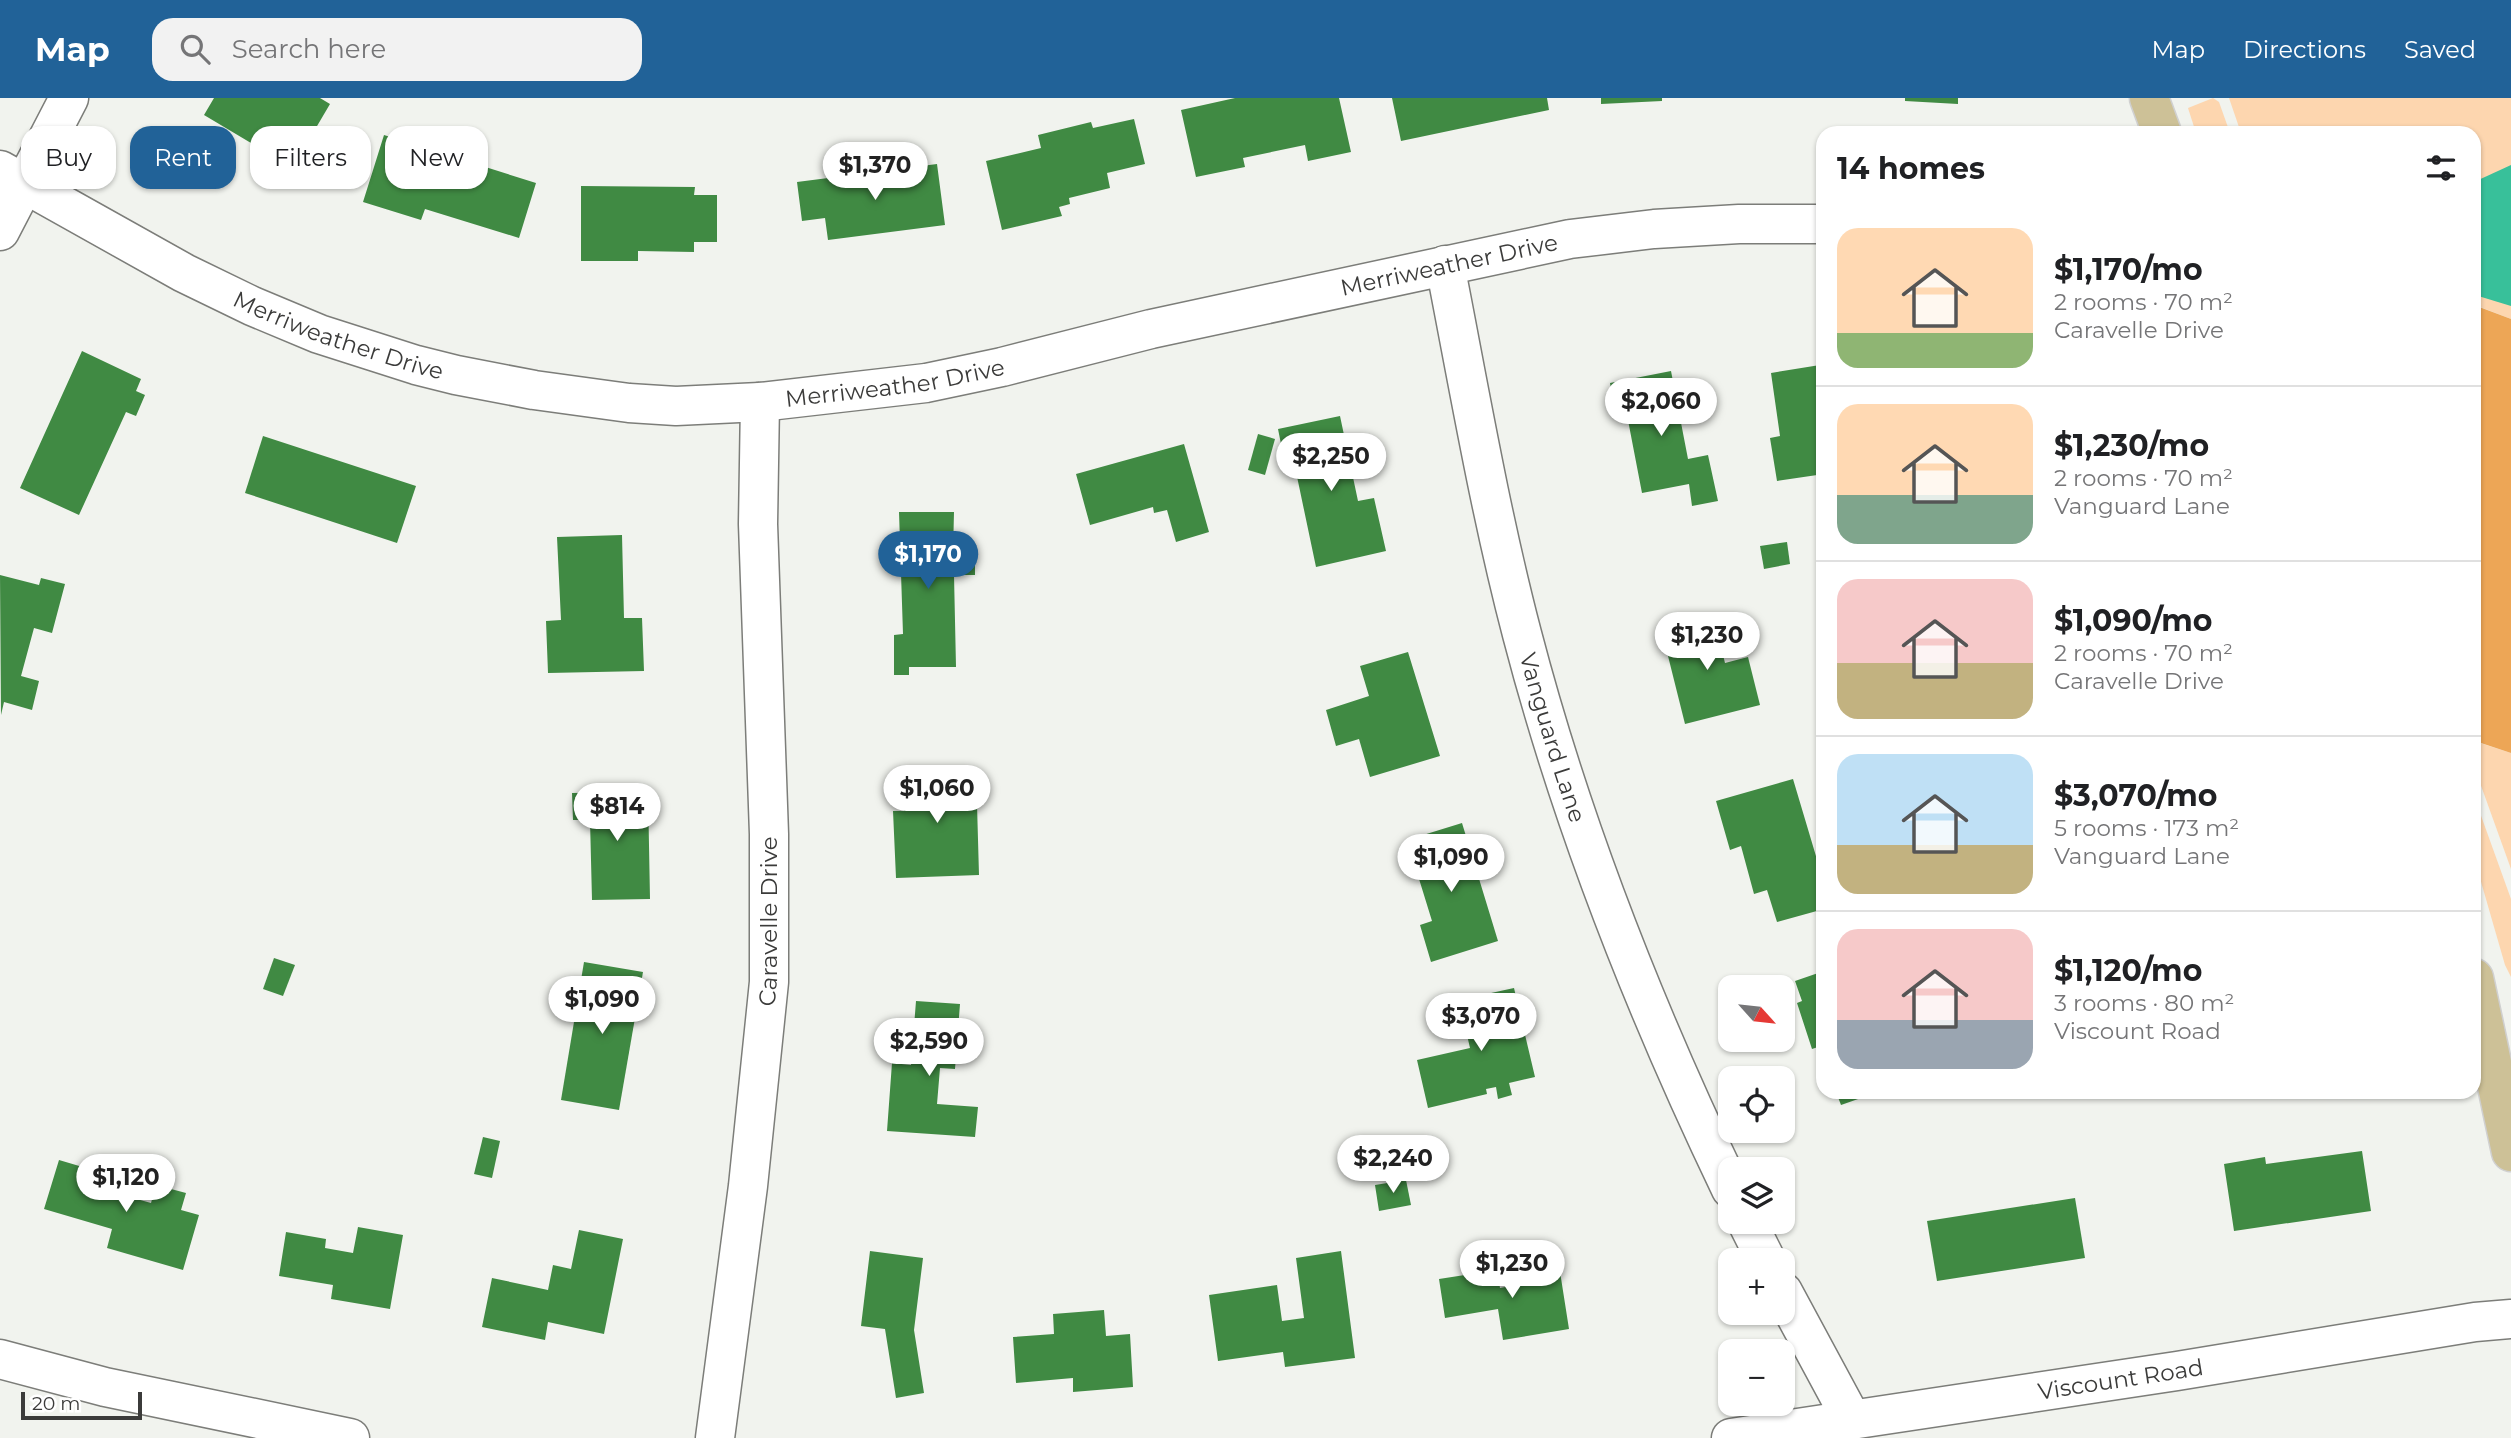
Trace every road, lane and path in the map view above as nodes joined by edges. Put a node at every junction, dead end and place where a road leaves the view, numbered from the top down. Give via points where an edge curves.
1 (69, 98) edge
2 (2149, 98) edge
3 (2159, 126) edge
4 (13, 177) edge
5 (1816, 225) edge
6 (0, 231) edge
7 (1445, 265) junction
8 (760, 402) junction
9 (2481, 1011) edge
10 (2511, 1152) edge
11 (1718, 1160) edge
12 (1795, 1314) edge
13 (2511, 1319) edge
14 (0, 1359) edge
15 (1852, 1420) junction
16 (350, 1438) edge
17 (715, 1438) edge
18 (1731, 1438) edge

1 - 4 street
2 - 3 main road
4 - 6 street
4 - 8 street, Merriweather Drive via 252,306 319,334 416,365 629,404
5 - 7 street, Merriweather Drive via 1654,229 1570,239
7 - 8 street, Merriweather Drive via 939,380
7 - 11 street, Vanguard Lane via 1502,548 1549,730 1614,921
8 - 17 street, Caravelle Drive via 758,524 769,834 769,982
9 - 10 main road
12 - 15 street
13 - 15 street, Viscount Road
14 - 16 street via 105,1387
15 - 18 street, Viscount Road

